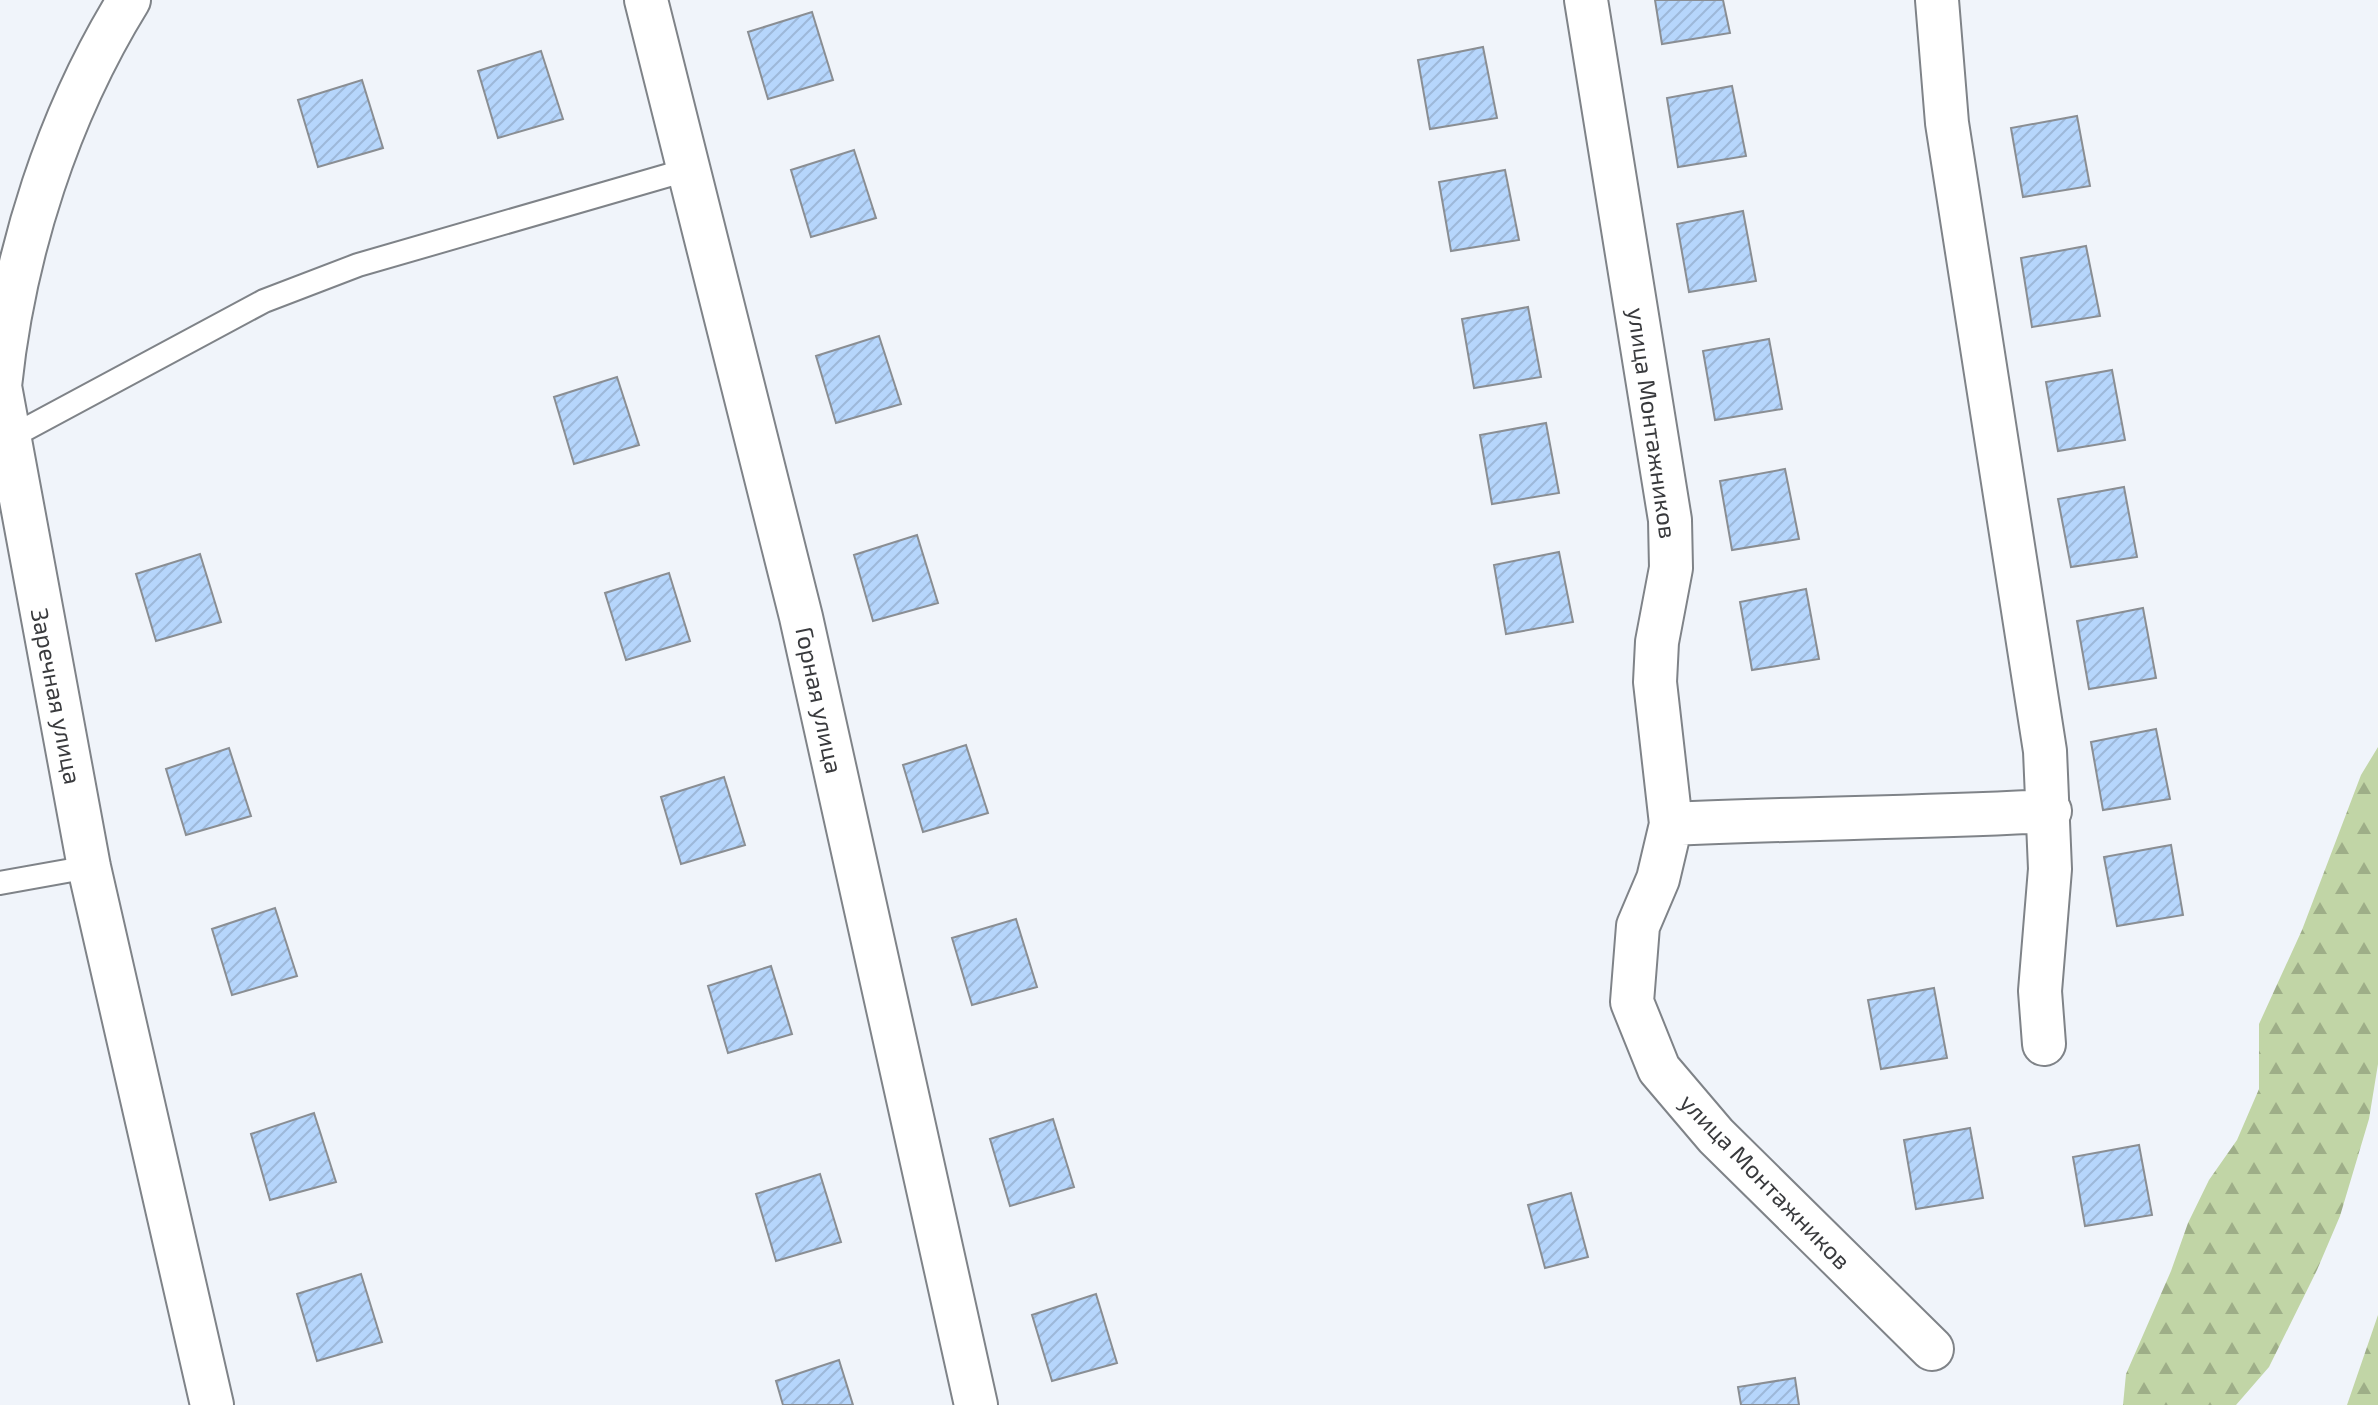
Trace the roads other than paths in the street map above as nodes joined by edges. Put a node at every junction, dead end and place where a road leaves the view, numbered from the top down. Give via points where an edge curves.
1 (129, 0) edge
2 (646, 0) edge
3 (1586, 0) edge
4 (1937, 0) edge
5 (690, 169) junction
6 (9, 438) junction
7 (2050, 811) junction
8 (1671, 824) junction
9 (89, 867) junction
10 (0, 883) edge
11 (2044, 1044) dead end
12 (1932, 1349) dead end
13 (212, 1405) edge
14 (976, 1405) edge

1 - 6 street, Заречная улица via 84,80 44,184 7,320 0,386
2 - 5 street, Горная улица
3 - 8 street, улица Монтажников via 1670,520 1671,568 1655,682
4 - 7 street via 1947,123 1982,327
5 - 6 lane via 358,265 264,301
5 - 14 street, Горная улица via 801,617
6 - 9 street, Заречная улица
7 - 8 street
7 - 11 street via 2040,991
8 - 12 street, улица Монтажников via 1658,879 1638,926 1633,964 1632,1002 1659,1069 1716,1136
9 - 10 lane
9 - 13 street, Заречная улица

